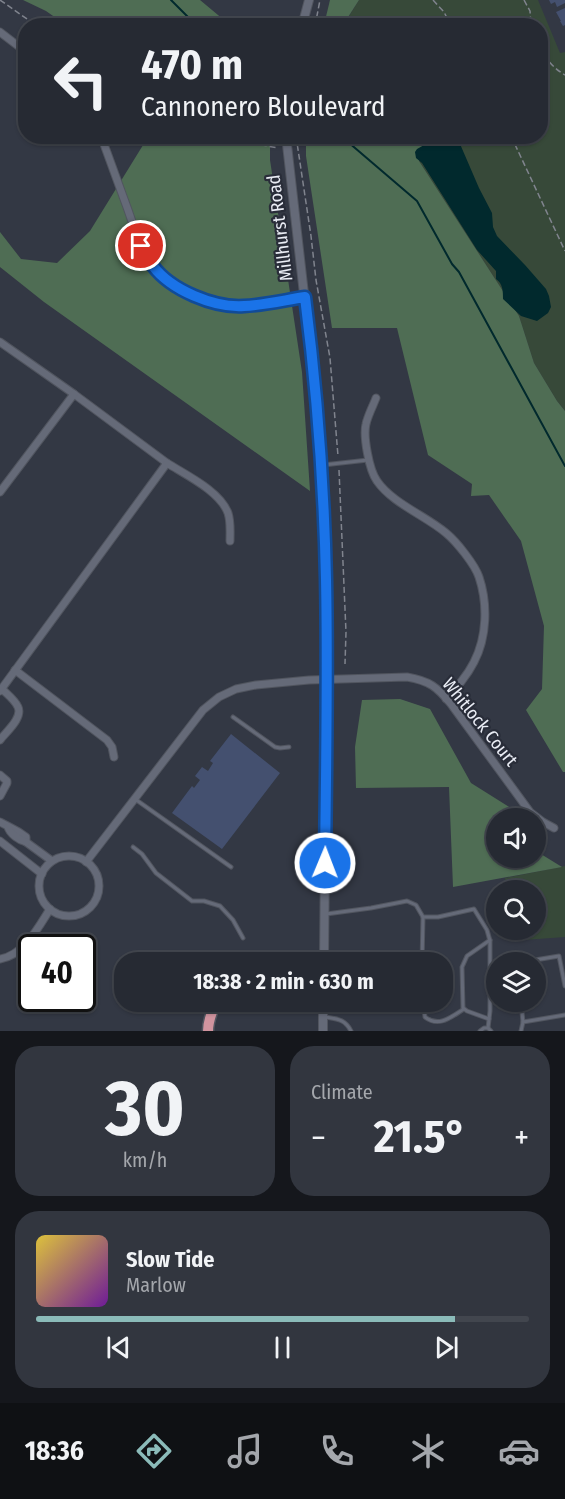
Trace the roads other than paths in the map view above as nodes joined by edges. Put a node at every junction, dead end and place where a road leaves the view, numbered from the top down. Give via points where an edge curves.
1 (309, 0) edge
2 (304, 18) edge
3 (0, 32) edge
4 (18, 46) edge
5 (104, 144) edge
6 (286, 144) edge
7 (305, 297) junction
8 (0, 342) edge
9 (74, 394) junction
10 (376, 398) dead end
11 (369, 460) junction
12 (166, 463) junction
13 (322, 466) junction
14 (1, 488) edge
15 (230, 541) dead end
16 (15, 670) junction
17 (326, 679) junction
18 (1, 690) edge
19 (447, 699) junction
20 (233, 717) dead end
21 (0, 740) edge
22 (289, 747) dead end
23 (114, 757) dead end
24 (0, 775) edge
25 (0, 796) edge
26 (135, 799) junction
27 (0, 822) edge
28 (554, 828) dead end
29 (0, 841) edge
30 (28, 842) junction
31 (133, 847) dead end
32 (18, 855) junction
33 (52, 861) junction
34 (86, 862) junction
35 (231, 867) dead end
36 (42, 874) junction
37 (50, 909) junction
38 (324, 914) junction
39 (423, 917) junction
40 (486, 928) edge
41 (243, 938) dead end
42 (490, 940) joint
43 (324, 952) edge
44 (422, 952) edge
45 (546, 958) edge
46 (0, 959) edge
47 (565, 986) edge
48 (464, 1009) junction
49 (211, 1012) edge
50 (323, 1012) edge
51 (424, 1012) edge
52 (522, 1012) edge
53 (565, 1015) edge
54 (323, 1016) junction
55 (489, 1019) junction
56 (523, 1022) junction
57 (489, 1029) edge
58 (208, 1031) edge
59 (323, 1031) edge
60 (351, 1031) edge
61 (480, 1031) edge
62 (521, 1031) edge

1 - 2 street
3 - 4 street
5 - 7 street via 141,246 163,277 194,296 226,305
6 - 7 street, Millhurst Road
7 - 13 street, Millhurst Road
8 - 9 street
9 - 12 street
9 - 14 street
10 - 11 street via 366,425
11 - 13 lane
11 - 19 street via 376,481 448,534 478,576 485,609 483,640 469,672
12 - 15 street via 206,487 222,502 228,514
12 - 16 street
13 - 17 street, Millhurst Road
16 - 18 street
16 - 23 street via 107,740
17 - 19 street, Whitlock Court via 407,677 431,683
17 - 26 street, Whitlock Court via 256,685 219,697 203,710
17 - 38 street, Millhurst Road
18 - 21 street via 18,705 19,711
19 - 28 street, Whitlock Court via 530,812
20 - 22 lane via 275,747
24 - 25 street via 7,783
26 - 34 street, Whitlock Court
26 - 35 lane
27 - 30 street via 13,827
29 - 32 street
30 - 32 street
30 - 33 street
31 - 41 lane via 156,873 192,901 220,906
32 - 36 street
33 - 34 street via 70,856
33 - 36 street
34 - 37 street via 98,879 99,889 91,906 75,916
36 - 37 street via 41,898
37 - 46 street via 18,951
38 - 39 lane via 407,901 416,905
38 - 43 street, Millhurst Road
39 - 40 lane via 474,909
39 - 44 lane
42 - 48 lane via 467,956 462,967
42 - 55 lane
45 - 47 lane via 559,956
48 - 51 lane via 439,1023 431,1022
48 - 55 lane
49 - 58 highway
50 - 54 street
52 - 56 lane
53 - 56 lane
54 - 59 street
54 - 60 lane via 340,1020
55 - 57 lane
56 - 62 lane
57 - 61 lane

